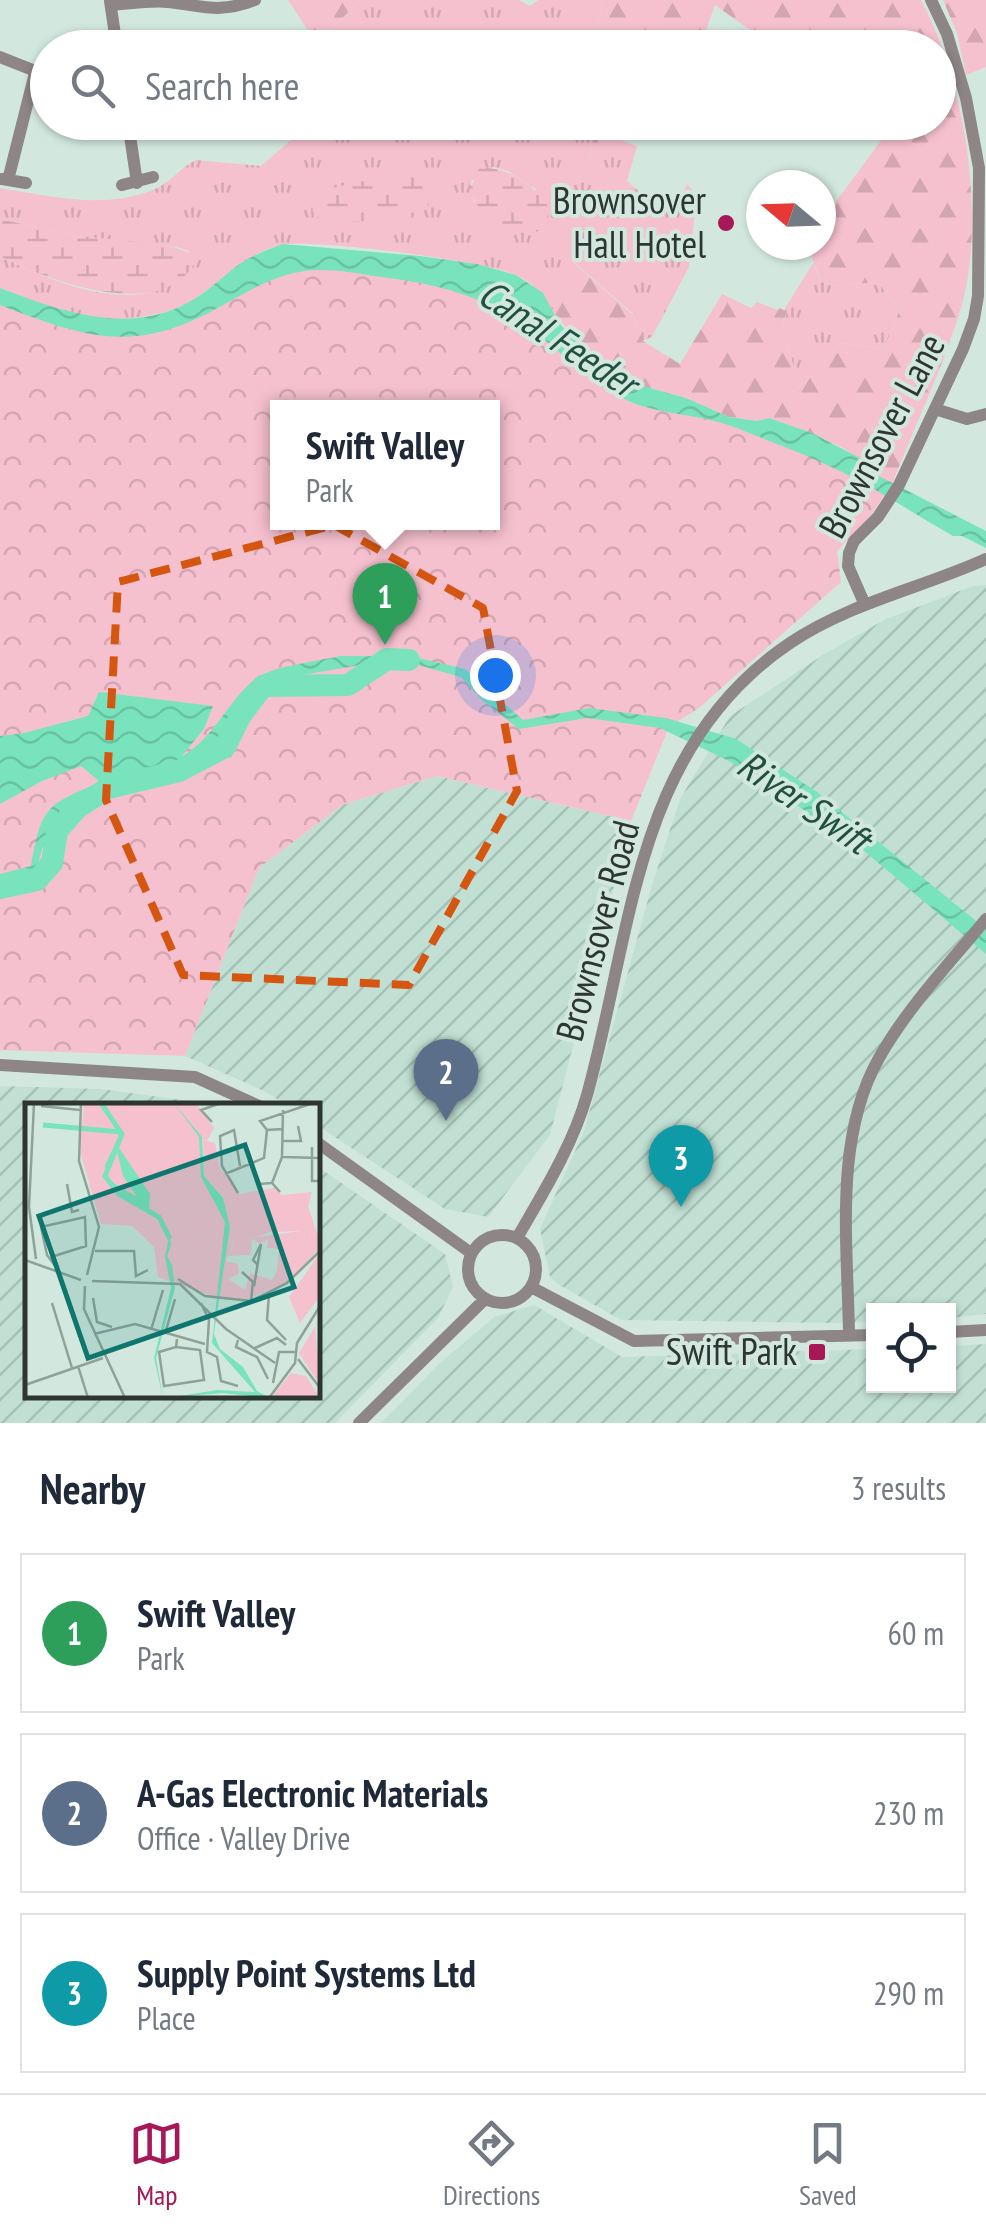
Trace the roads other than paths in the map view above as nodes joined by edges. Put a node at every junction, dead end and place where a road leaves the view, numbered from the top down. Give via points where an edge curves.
1 (255, 0) edge
2 (931, 0) edge
3 (110, 3) edge
4 (114, 30) edge
5 (945, 30) edge
6 (0, 57) edge
7 (956, 64) edge
8 (30, 70) edge
9 (30, 106) edge
10 (131, 140) edge
11 (983, 170) edge
12 (153, 177) dead end
13 (4, 179) edge
14 (137, 182) junction
15 (26, 183) dead end
16 (122, 185) dead end
17 (935, 409) junction
18 (986, 414) edge
19 (981, 561) edge
20 (865, 605) junction
21 (986, 919) edge
22 (0, 1065) edge
23 (252, 1103) edge
24 (320, 1144) edge
25 (517, 1238) junction
26 (471, 1252) junction
27 (531, 1286) junction
28 (484, 1299) junction
29 (986, 1330) edge
30 (956, 1332) edge
31 (866, 1335) edge
32 (849, 1336) junction
33 (359, 1423) edge

1 - 3 street via 230,10
2 - 5 street, Brownsover Lane
3 - 4 street
6 - 8 street
7 - 11 street, Brownsover Lane
9 - 13 street
10 - 14 street
11 - 17 street, Brownsover Lane via 974,319
12 - 14 street
13 - 15 street
14 - 16 street
17 - 18 street via 967,419
17 - 20 street, Brownsover Lane via 887,505 854,540 848,566
19 - 20 street, Brownsover Road
20 - 25 street, Brownsover Road via 791,642 716,708 684,754 637,872 586,1098
21 - 32 street via 878,1060 860,1106 847,1183
22 - 23 street via 195,1076
24 - 26 street
25 - 26 street via 486,1238
25 - 27 street via 533,1254
26 - 28 street via 470,1284
27 - 28 street via 516,1300
27 - 32 street via 634,1341
28 - 33 street
29 - 30 street
31 - 32 street

